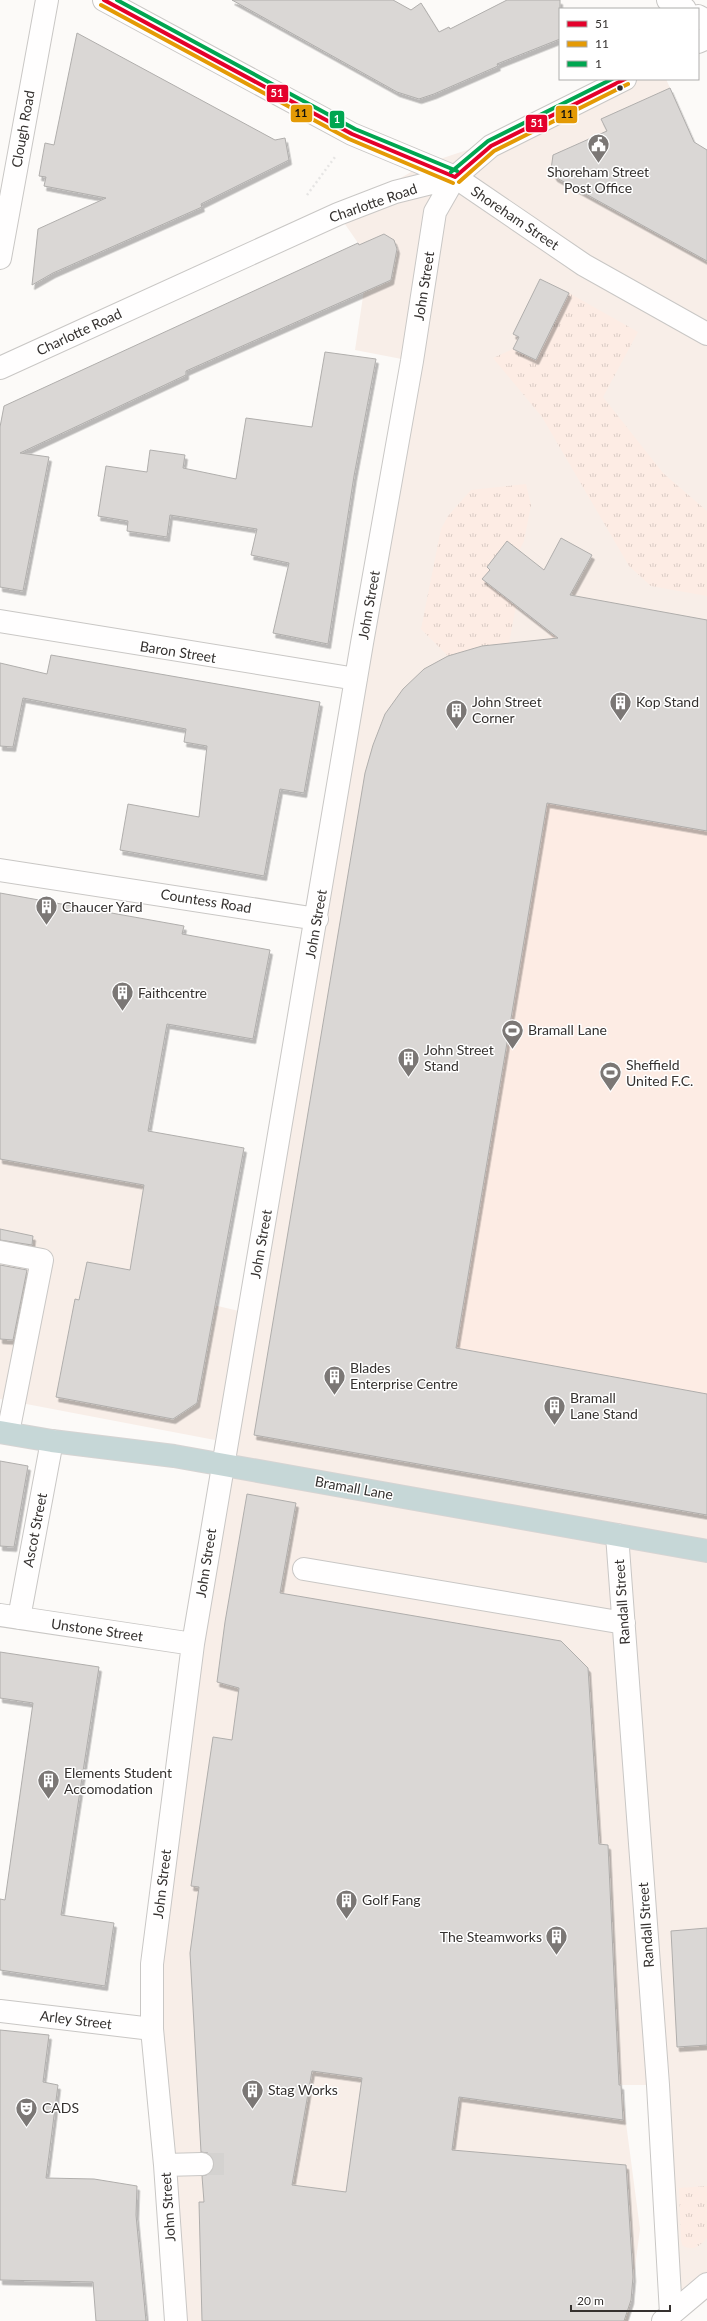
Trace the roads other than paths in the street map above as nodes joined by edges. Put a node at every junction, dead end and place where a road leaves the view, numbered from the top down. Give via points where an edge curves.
1 (47, 0) edge
2 (104, 0) edge
3 (668, 0) edge
4 (683, 8) edge
5 (623, 80) edge
6 (455, 177) junction
7 (0, 258) edge
8 (707, 334) edge
9 (0, 368) edge
10 (0, 621) edge
11 (356, 680) junction
12 (0, 870) edge
13 (317, 919) junction
14 (0, 1252) edge
15 (4, 1433) edge
16 (52, 1441) junction
17 (222, 1465) junction
18 (617, 1535) junction
19 (707, 1551) edge
20 (304, 1569) dead end
21 (9, 1617) edge
22 (624, 1623) junction
23 (193, 1644) junction
24 (0, 2011) edge
25 (152, 2029) junction
26 (202, 2164) tunnel mouth
27 (165, 2165) junction
28 (707, 2284) edge
29 (667, 2318) edge
30 (176, 2321) edge

1 - 7 street, Clough Road
2 - 6 street, Shoreham Street via 352,134
3 - 4 street
5 - 6 street, Charlotte Road via 490,146
6 - 8 street, Shoreham Street via 584,265
6 - 9 street, Charlotte Road via 395,192 338,214
6 - 11 street, John Street via 435,212 412,361
10 - 11 street, Baron Street
11 - 13 street, John Street
12 - 13 street, Countess Road
13 - 17 street, John Street
14 - 15 street via 42,1260
15 - 16 highway, Bramall Lane
16 - 17 highway, Bramall Lane via 174,1456
16 - 21 street, Ascot Street
17 - 18 highway, Bramall Lane
17 - 23 street, John Street
18 - 19 highway, Bramall Lane
18 - 22 street, Randall Street
20 - 22 street
21 - 23 street, Unstone Street
22 - 29 street, Randall Street via 658,2085
23 - 25 street, John Street via 152,1964
24 - 25 street, Arley Street
25 - 27 street, John Street
26 - 27 street
27 - 30 street, John Street
28 - 29 street

